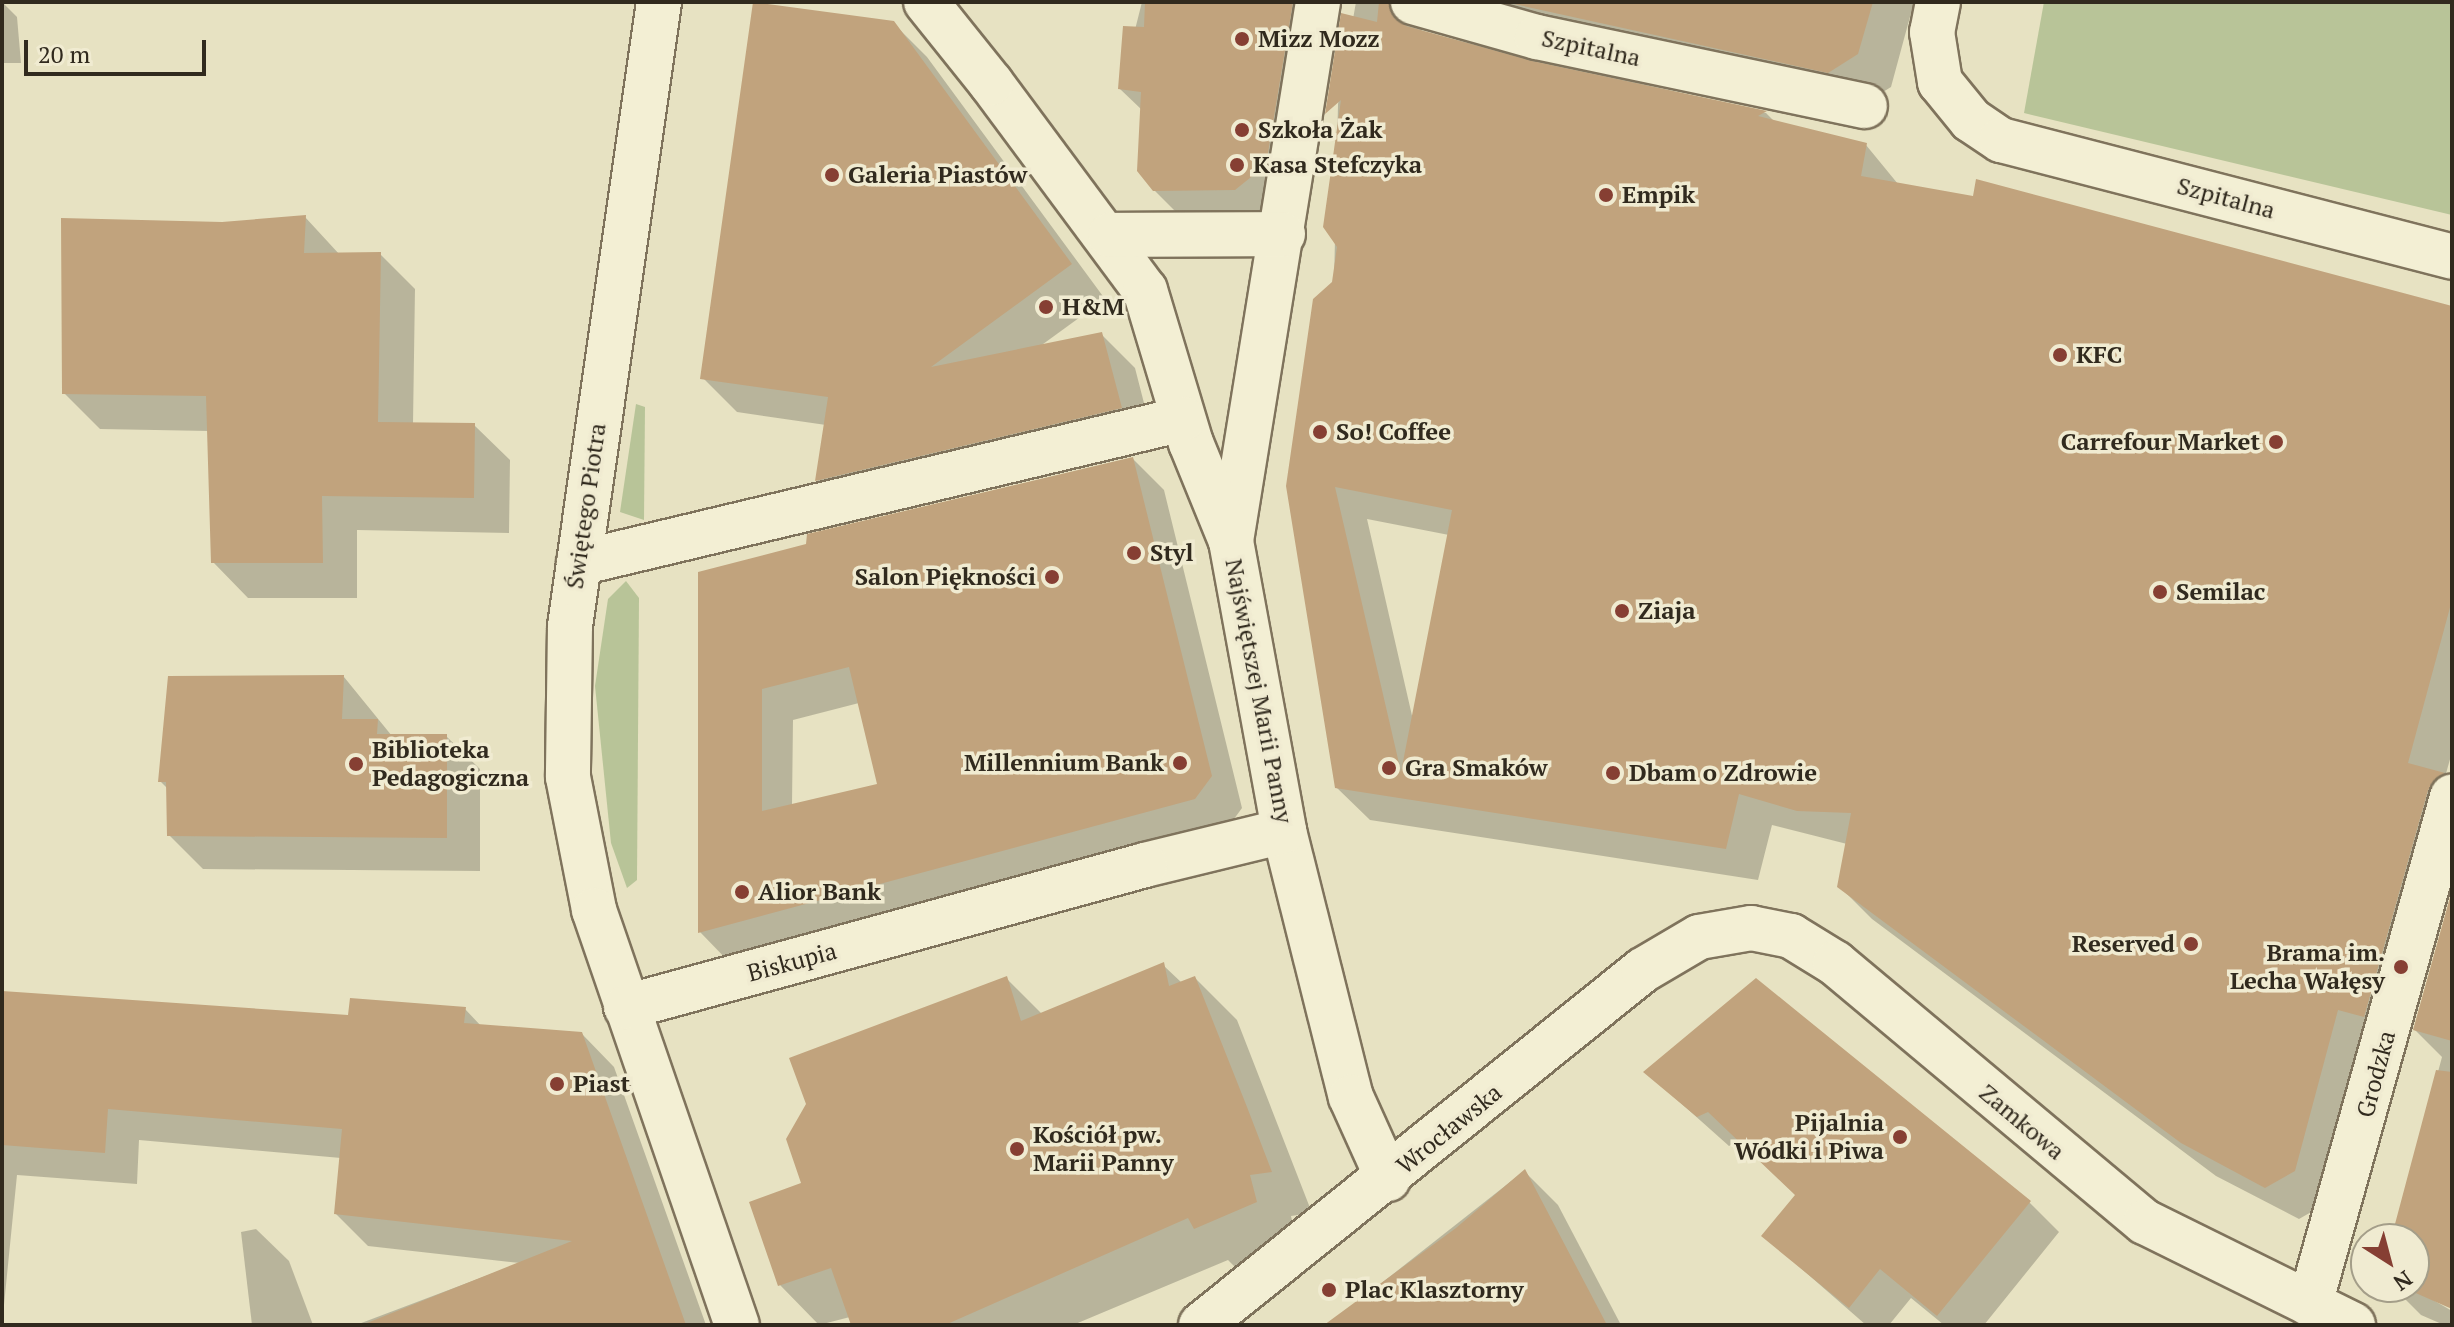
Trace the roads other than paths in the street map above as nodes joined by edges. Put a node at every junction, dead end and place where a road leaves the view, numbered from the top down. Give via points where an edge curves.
1 (659, 2) edge
2 (926, 2) edge
3 (1318, 2) edge
4 (1413, 2) edge
5 (1938, 2) edge
6 (1865, 106) dead end
7 (1283, 234) junction
8 (1110, 235) junction
9 (2452, 257) edge
10 (1183, 419) junction
11 (1231, 541) junction
12 (579, 563) junction
13 (2452, 797) edge
14 (1284, 831) junction
15 (1699, 937) joint
16 (626, 1007) junction
17 (1388, 1179) junction
18 (2310, 1304) junction
19 (1214, 1321) edge
20 (737, 1325) edge
21 (2353, 1325) edge

1 - 12 street, Świętego Piotra
2 - 8 street
3 - 7 street, Najświętszej Marii Panny
4 - 6 street, Szpitalna via 1537,37
5 - 9 street, Szpitalna via 1932,32 1940,82 1971,120 2001,140
7 - 8 street
7 - 11 street, Najświętszej Marii Panny
8 - 10 street via 1156,314
10 - 11 street
10 - 12 street
11 - 14 street, Najświętszej Marii Panny
12 - 16 street, Świętego Piotra via 570,626 568,777 594,910
13 - 18 street, Grodzka
14 - 16 street, Biskupia
14 - 17 street, Najświętszej Marii Panny via 1351,1097
15 - 17 street, Wrocławska via 1643,970
15 - 18 street, Zamkowa via 1760,929 1811,947 2145,1222
16 - 20 street
17 - 19 street, Wrocławska
18 - 21 street, Zamkowa

